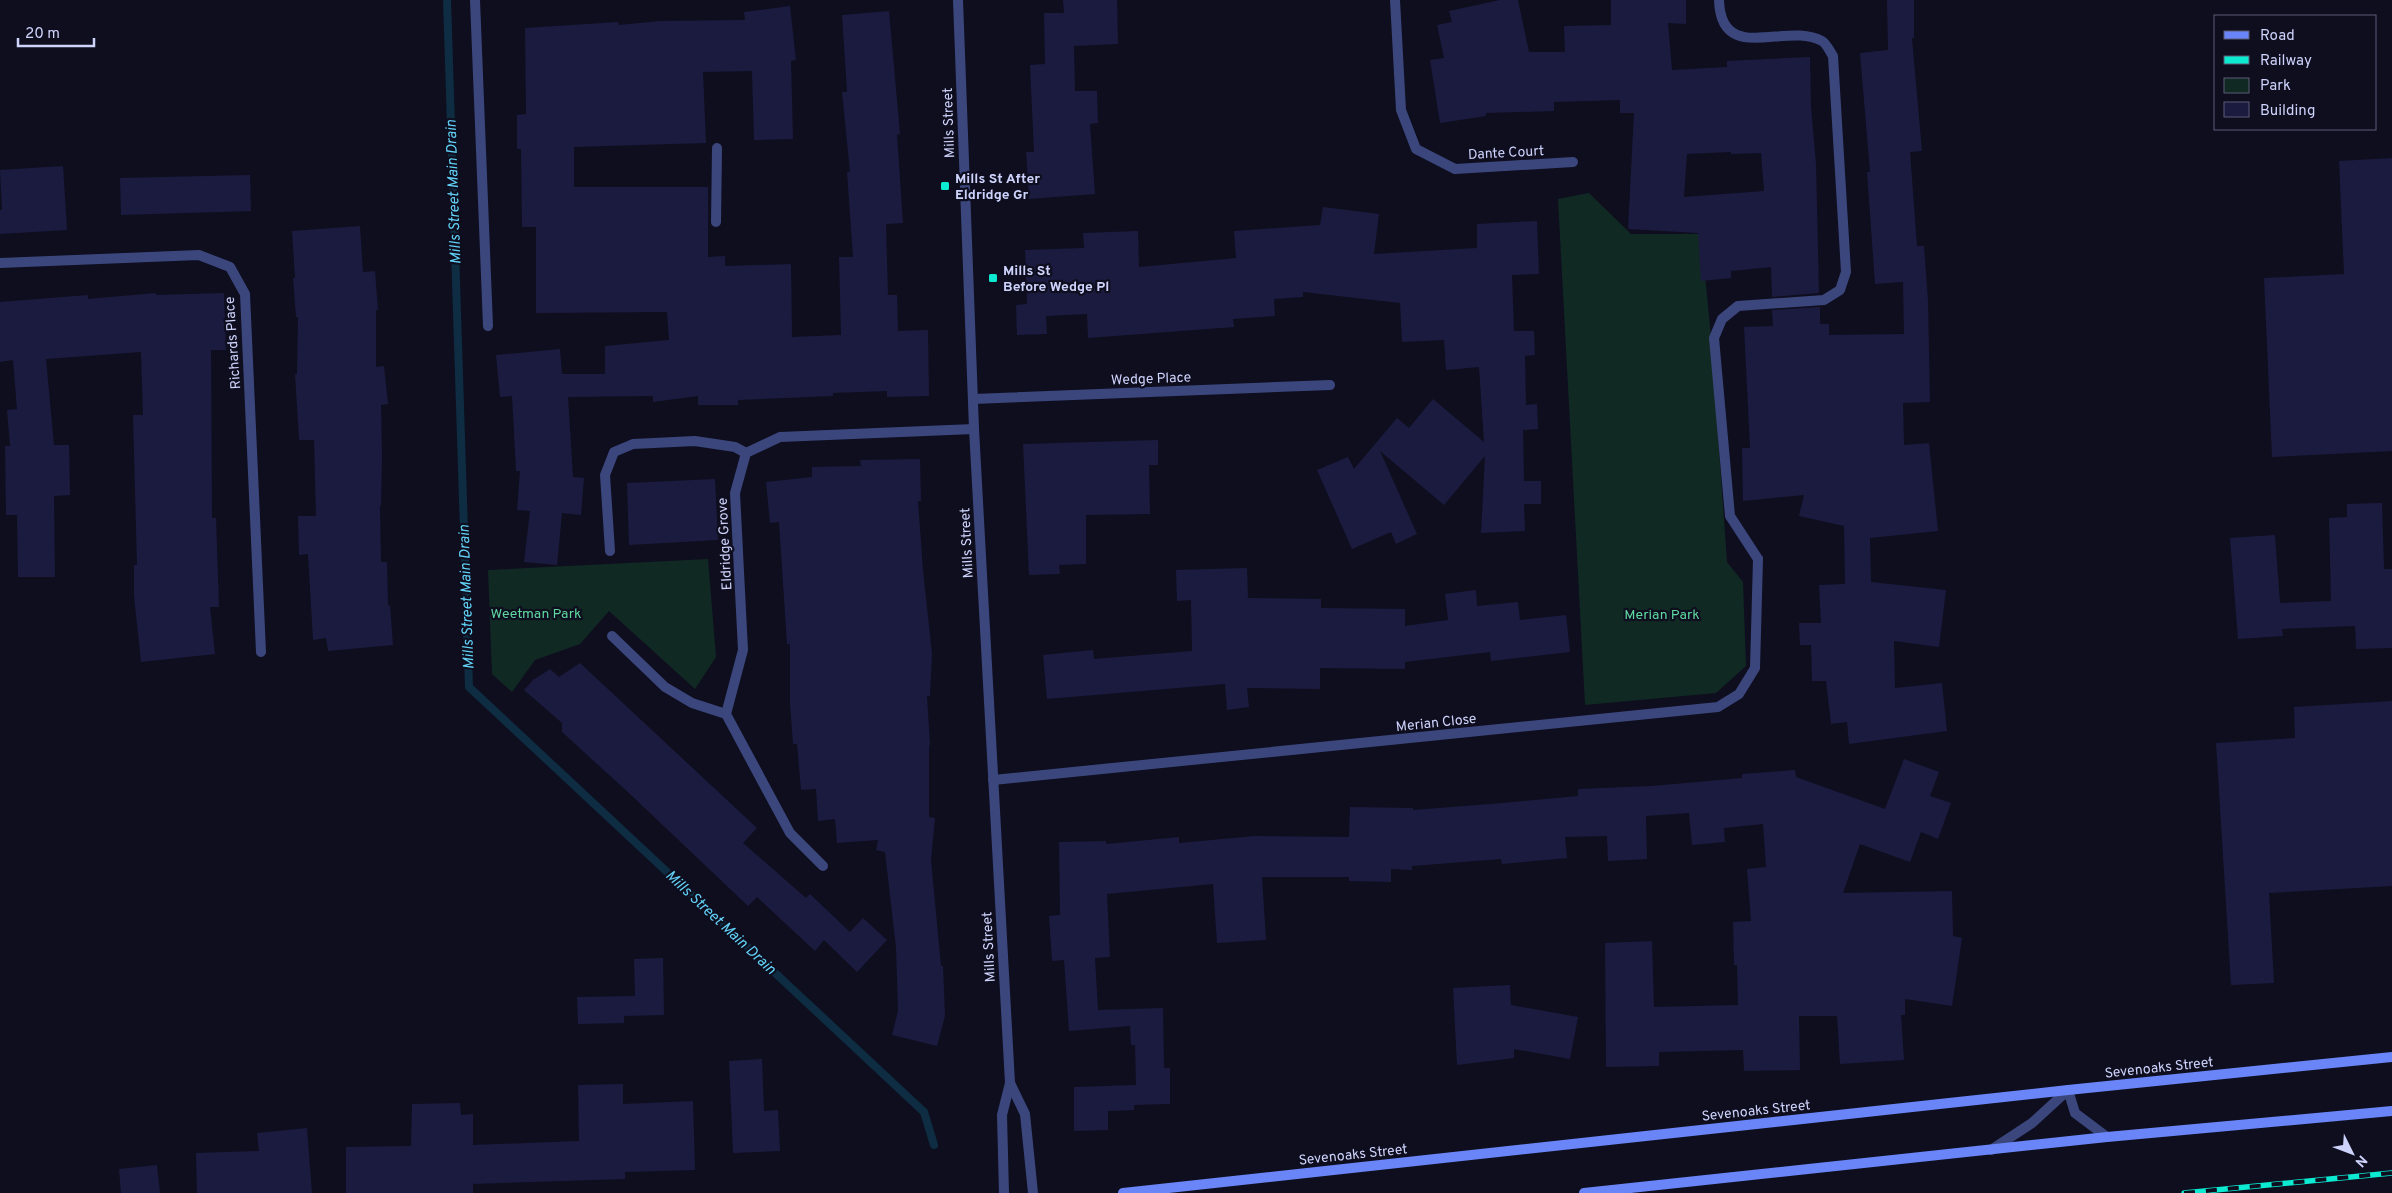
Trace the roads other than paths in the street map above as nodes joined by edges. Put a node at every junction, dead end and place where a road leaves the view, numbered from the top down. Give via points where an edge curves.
1 (475, 0) edge
2 (958, 0) edge
3 (1395, 0) edge
4 (1719, 0) edge
5 (718, 148) dead end
6 (1573, 162) dead end
7 (716, 222) dead end
8 (0, 263) edge
9 (488, 326) dead end
10 (1330, 385) dead end
11 (973, 399) junction
12 (974, 429) junction
13 (746, 453) junction
14 (610, 551) dead end
15 (612, 636) dead end
16 (261, 652) dead end
17 (726, 714) junction
18 (993, 780) junction
19 (823, 866) dead end
20 (2392, 1057) edge
21 (1010, 1083) junction
22 (2068, 1090) junction
23 (2392, 1110) edge
24 (2107, 1137) junction
25 (1991, 1150) junction
26 (1004, 1193) edge
27 (1033, 1193) edge
28 (1123, 1193) edge
29 (1584, 1193) edge

1 - 9 street
2 - 11 street, Mills Street
3 - 6 street, Dante Court via 1401,110 1416,149 1455,169
4 - 18 street, Merian Close via 1719,12 1727,28 1744,38 1807,35 1824,42 1833,56 1846,272 1840,290 1824,300 1738,306 1722,319 1714,338 1730,516 1758,559 1756,668 1739,694 1718,707
5 - 7 street
8 - 16 street, Richards Place via 199,255 230,267 245,294
10 - 11 street, Wedge Place
11 - 12 street, Mills Street
12 - 13 street via 780,438
12 - 18 street, Mills Street
13 - 14 street via 735,447 695,441 633,444 614,452 605,475
13 - 17 street, Eldridge Grove via 735,493 743,650
15 - 17 street via 665,687 692,703
17 - 19 street via 790,833
18 - 21 street, Mills Street
20 - 22 main road, Sevenoaks Street
21 - 26 street, Mills Street via 1002,1115
21 - 27 street, Mills Street via 1026,1114
22 - 24 street via 2075,1112
22 - 25 street via 2032,1123
22 - 28 main road, Sevenoaks Street
23 - 24 main road
24 - 25 main road
25 - 29 main road

